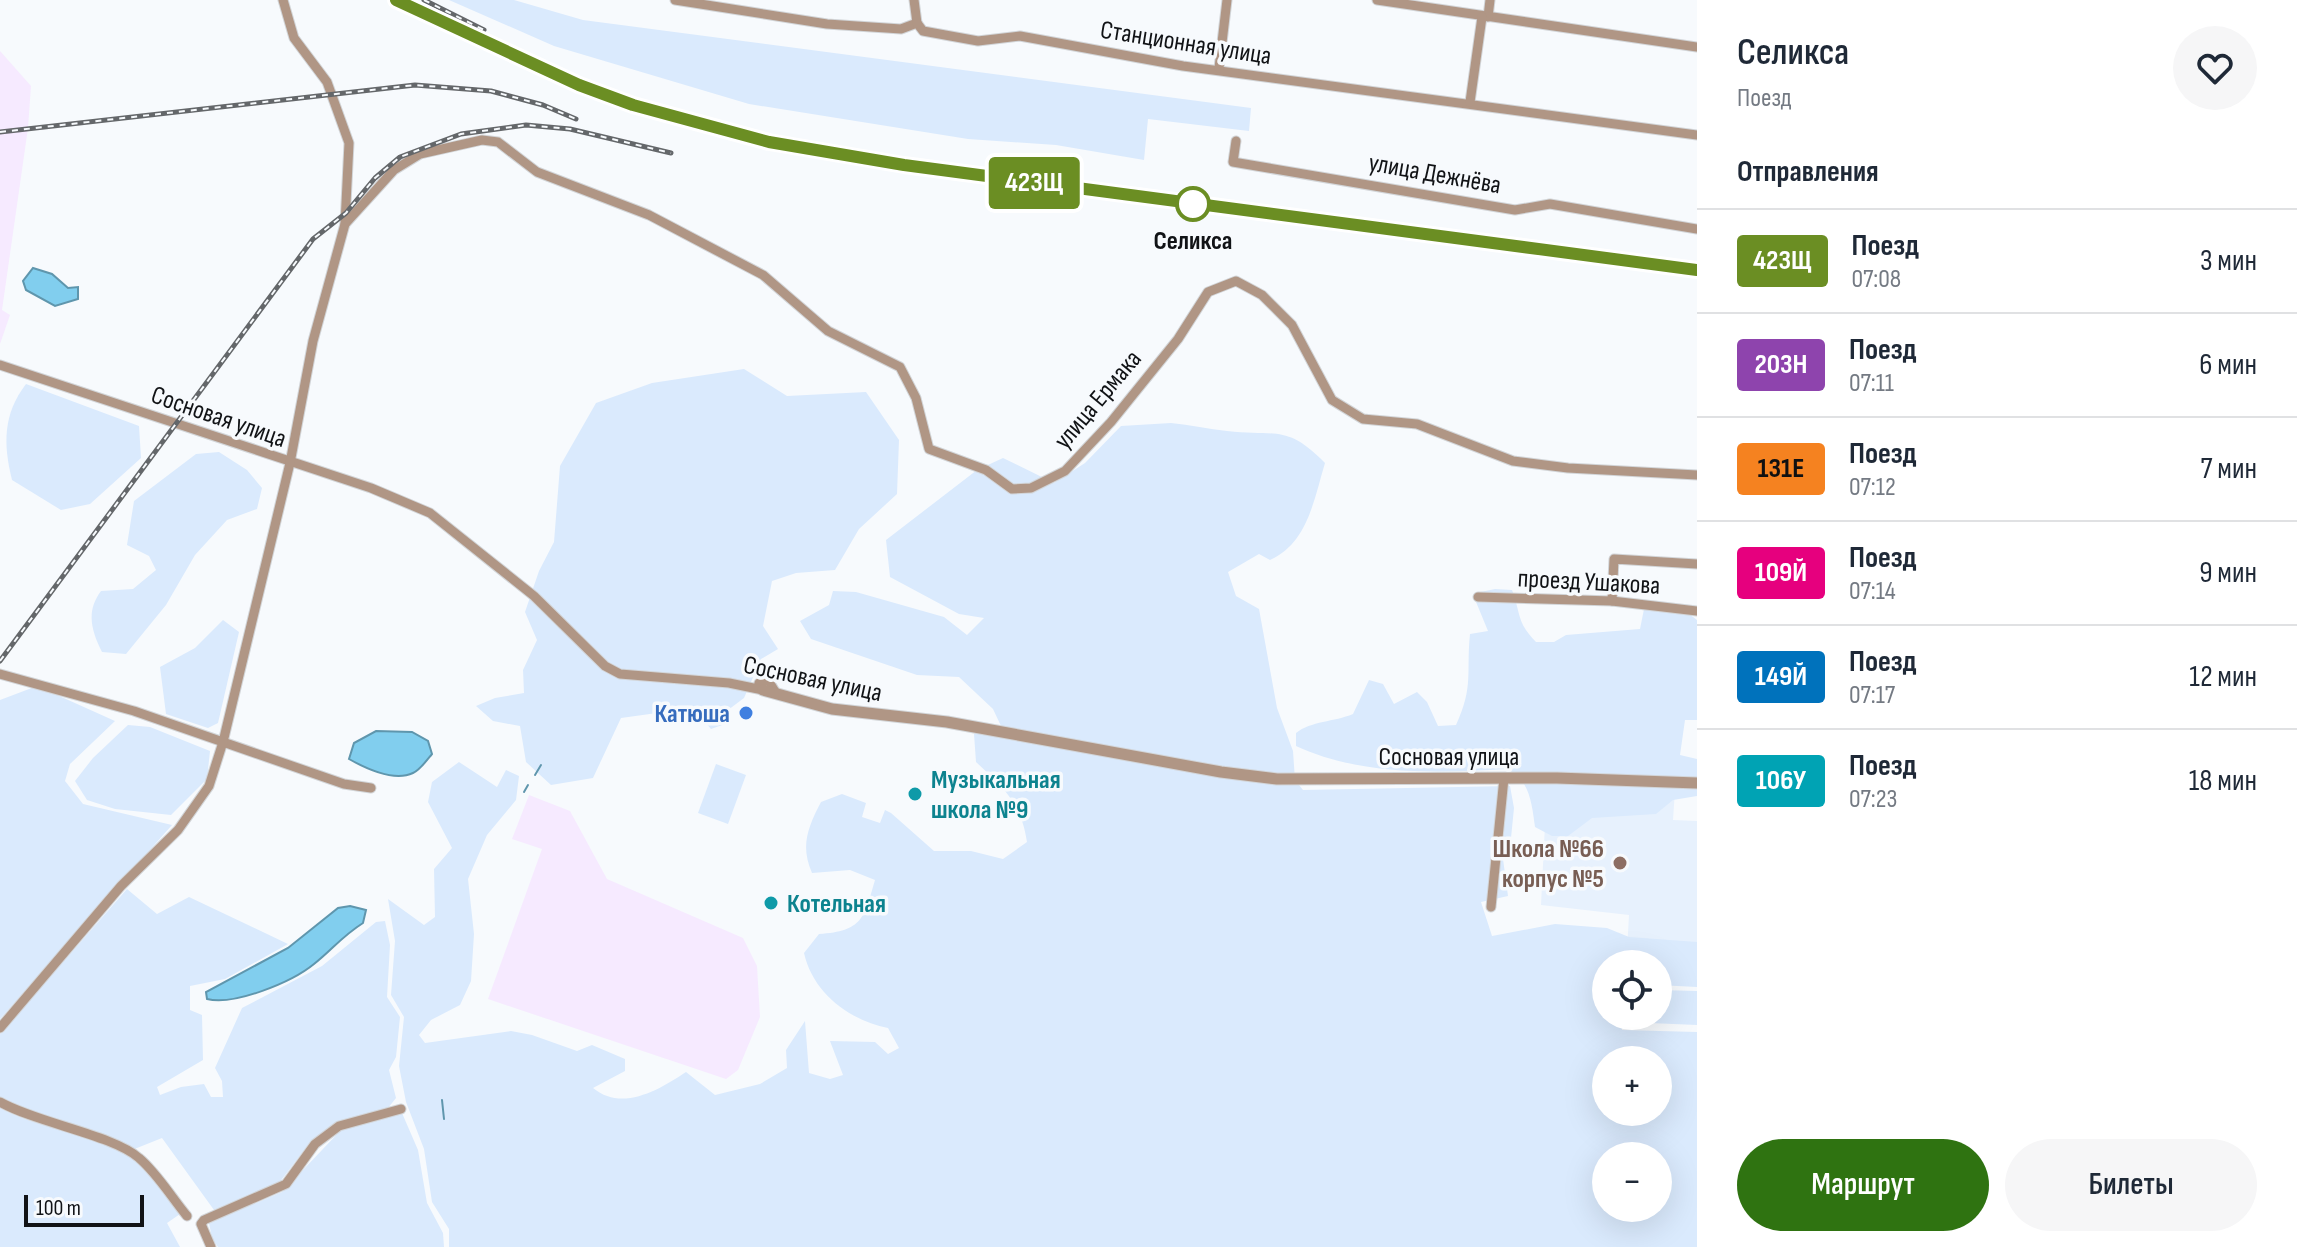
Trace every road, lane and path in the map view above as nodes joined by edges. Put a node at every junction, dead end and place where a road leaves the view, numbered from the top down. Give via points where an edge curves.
1 (283, 0) edge
2 (675, 0) edge
3 (914, 0) edge
4 (1227, 0) edge
5 (1377, 0) edge
6 (1490, 0) edge
7 (1485, 17) junction
8 (917, 23) junction
9 (1697, 47) edge
10 (1219, 68) junction
11 (1470, 102) junction
12 (1697, 135) edge
13 (1236, 141) dead end
14 (345, 224) junction
15 (1697, 229) edge
16 (0, 365) edge
17 (290, 463) junction
18 (1697, 475) edge
19 (1697, 564) edge
20 (1478, 597) dead end
21 (1612, 601) junction
22 (1697, 611) edge
23 (0, 674) edge
24 (763, 690) joint
25 (223, 742) junction
26 (1504, 778) junction
27 (1697, 783) edge
28 (371, 788) dead end
29 (1491, 907) dead end
30 (0, 1028) edge
31 (0, 1102) edge
32 (401, 1109) dead end
33 (187, 1216) dead end
34 (211, 1247) edge

1 - 14 street via 294,38 327,82 349,143
2 - 8 street, Станционная улица via 818,23 901,29
3 - 8 street
4 - 10 street
5 - 7 street
6 - 7 street
7 - 9 street
7 - 11 street
8 - 10 street, Станционная улица via 938,35 986,41 1020,36
10 - 11 street, Станционная улица
11 - 12 street, Станционная улица
13 - 15 street, улица Дежнёва via 1233,162 1515,210 1550,204
14 - 17 street via 313,341
14 - 18 street, улица Ермака via 394,170 420,154 482,140 498,142 537,172 649,215 763,275 828,331 900,367 916,398 929,449 986,470 1012,489 1031,488 1065,471 1178,339 1208,292 1236,281 1262,295 1292,325 1332,400 1363,419 1417,424 1513,461
16 - 17 street, Сосновая улица
17 - 24 street, Сосновая улица via 430,513 620,674
17 - 25 street
19 - 21 street, проезд Ушакова via 1614,559
20 - 21 street, проезд Ушакова
21 - 22 street, проезд Ушакова
23 - 25 street
24 - 26 street, Сосновая улица via 832,709 947,722 1265,778
25 - 28 street via 344,784
25 - 30 street via 209,786 178,830 121,886
26 - 27 street, Сосновая улица
26 - 29 street
31 - 33 street via 24,1116 138,1157
32 - 34 street via 339,1126 315,1144 286,1184 204,1220

